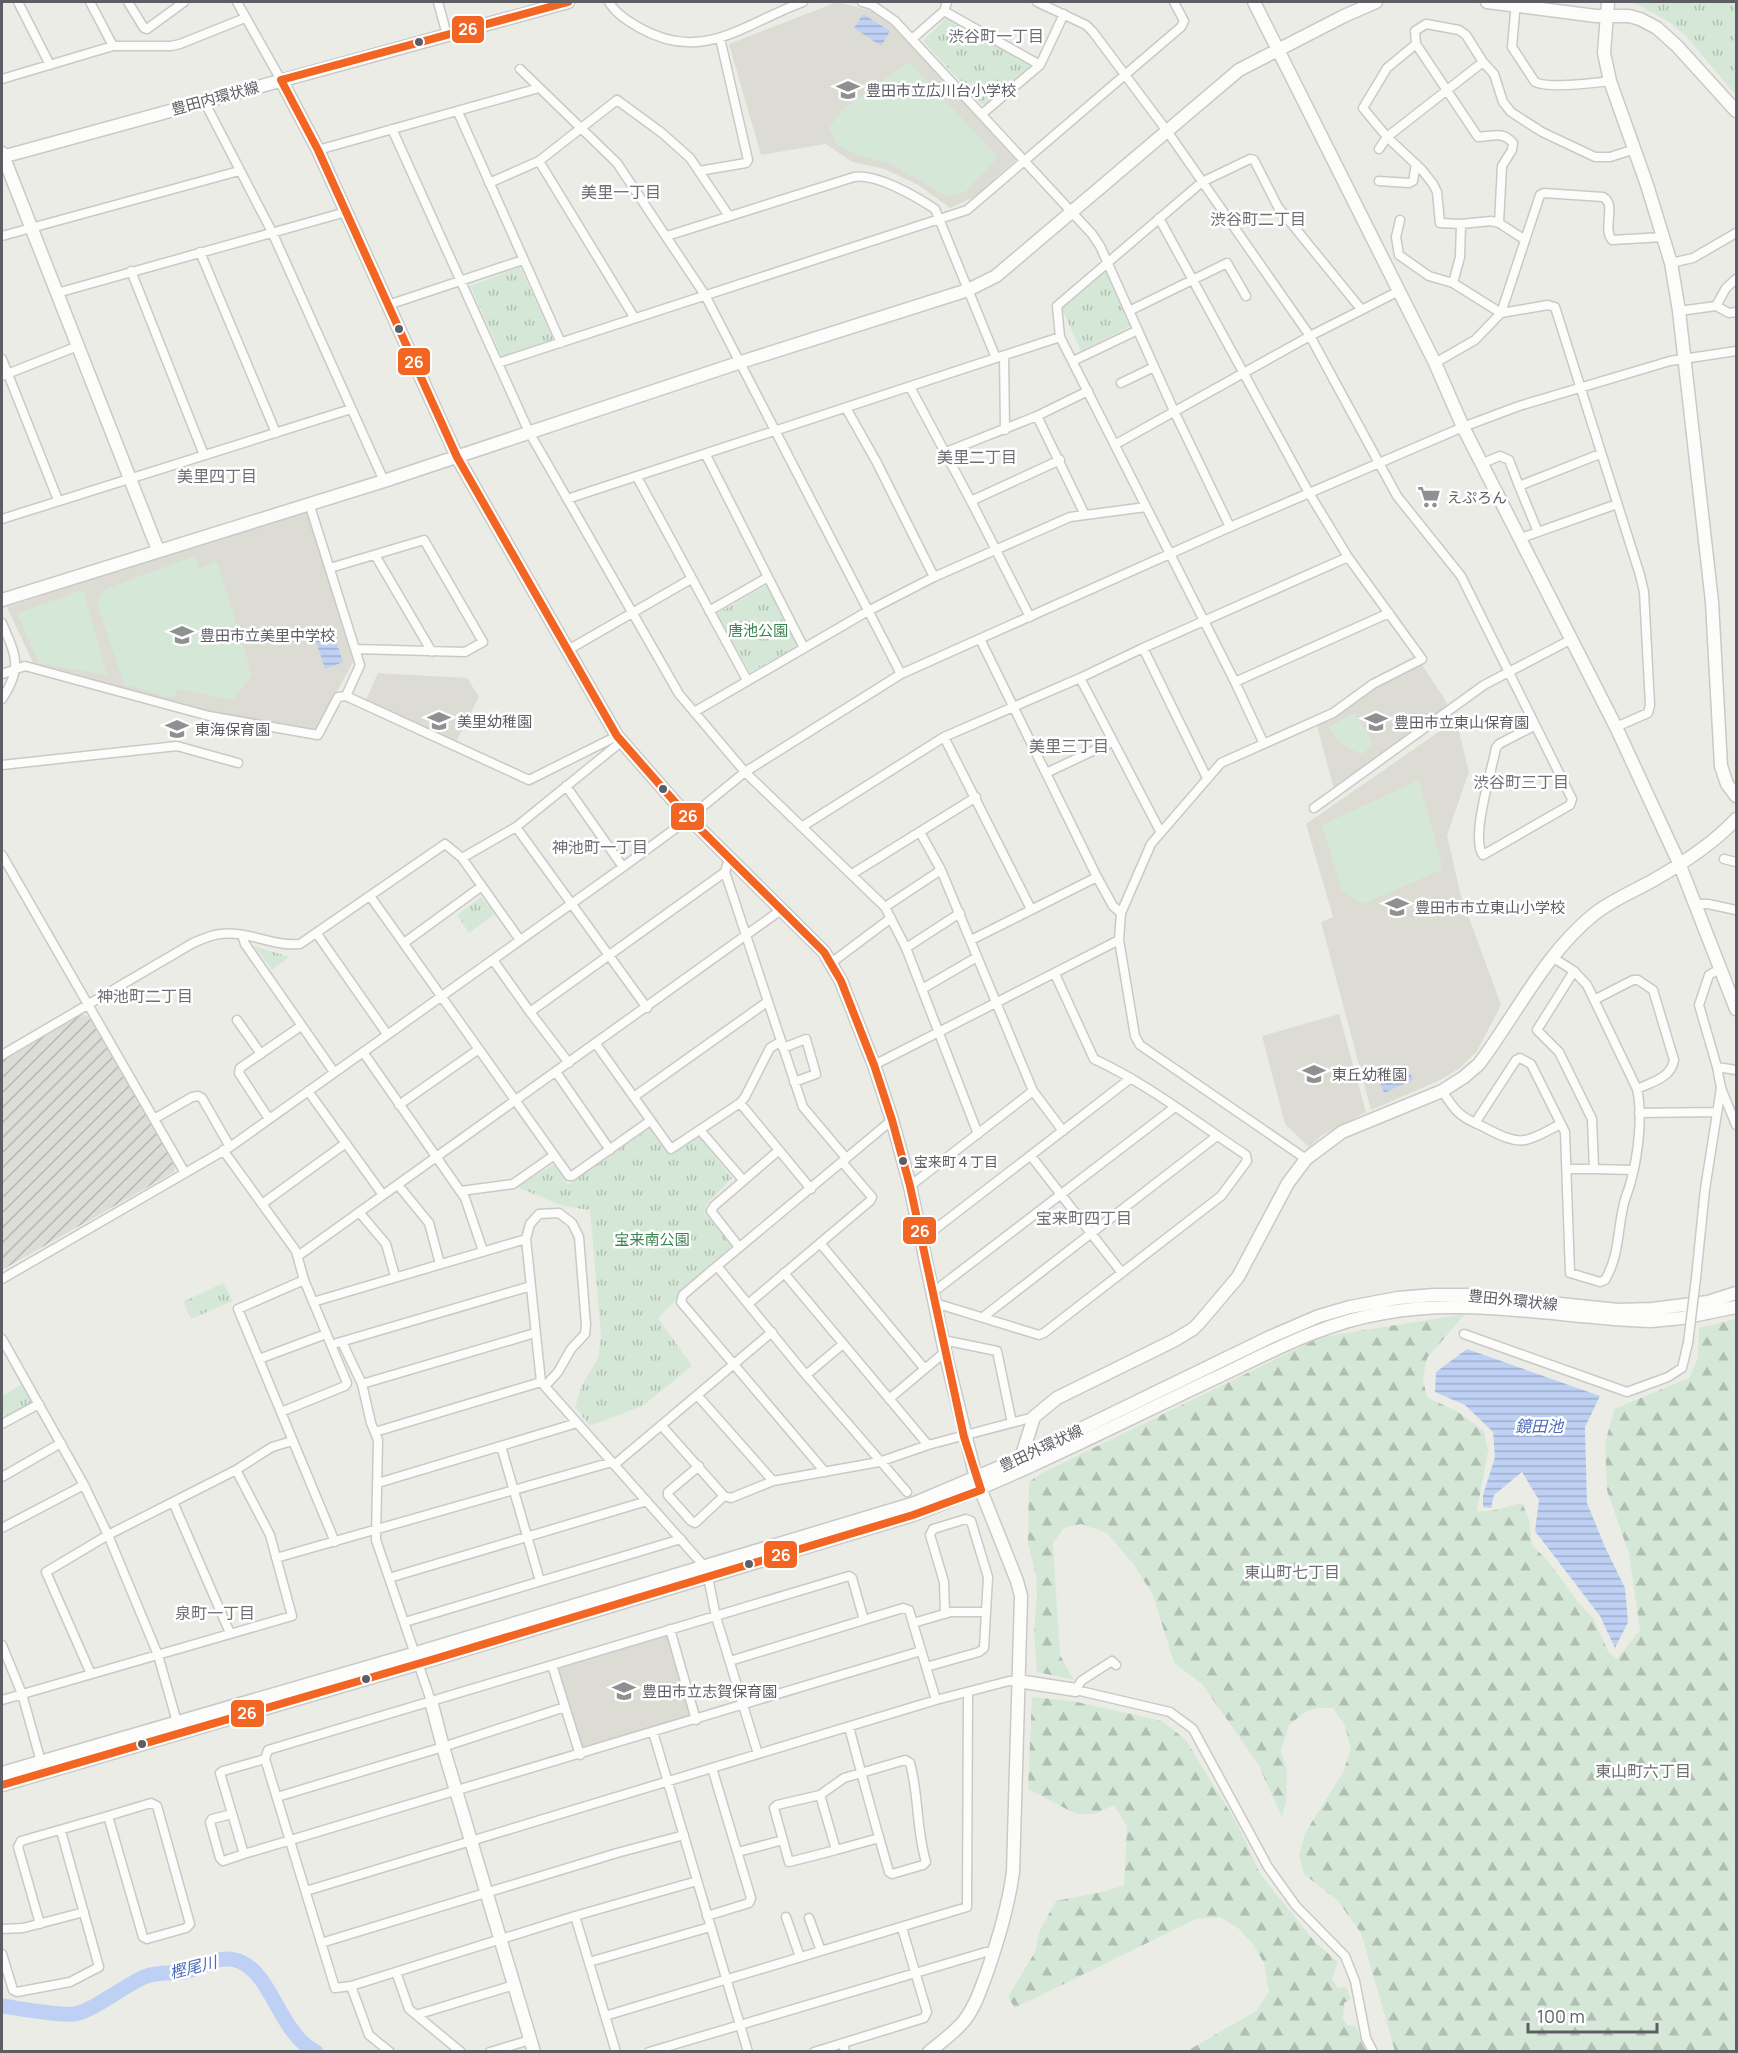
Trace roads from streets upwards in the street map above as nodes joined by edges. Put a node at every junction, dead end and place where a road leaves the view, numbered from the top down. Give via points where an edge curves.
1 (18, 2) edge
2 (90, 2) edge
3 (128, 2) edge
4 (184, 2) edge
5 (237, 2) edge
6 (438, 2) edge
7 (568, 2) edge
8 (609, 2) edge
9 (803, 2) edge
10 (862, 2) edge
11 (947, 2) edge
12 (1037, 2) edge
13 (1174, 2) edge
14 (1254, 2) edge
15 (1376, 2) edge
16 (1487, 2) edge
17 (1608, 2) edge
18 (1516, 3) edge
19 (171, 5) edge
20 (1350, 7) edge
21 (944, 11) junction
22 (1064, 14) junction
23 (1606, 15) junction
24 (245, 18) junction
25 (447, 35) junction
26 (720, 38) junction
27 (912, 39) junction
28 (1416, 44) junction
29 (113, 46) junction
30 (1278, 50) junction
31 (1483, 62) junction
32 (1040, 64) junction
33 (50, 65) junction
34 (520, 69) dead end
35 (1125, 75) junction
36 (2, 78) edge
37 (281, 80) junction
38 (1610, 81) junction
39 (539, 88) junction
40 (1448, 89) junction
41 (204, 101) junction
42 (1737, 111) edge
43 (458, 112) junction
44 (982, 114) junction
45 (580, 128) junction
46 (392, 129) junction
47 (1167, 131) junction
48 (1387, 137) junction
49 (1379, 149) dead end
50 (1635, 149) junction
51 (318, 150) junction
52 (2, 156) edge
53 (539, 161) junction
54 (1024, 161) junction
55 (1416, 165) junction
56 (239, 171) junction
57 (699, 171) junction
58 (1379, 181) dead end
59 (1202, 182) junction
60 (489, 183) junction
61 (1072, 210) junction
62 (346, 212) junction
63 (729, 216) junction
64 (1159, 218) junction
65 (939, 219) junction
66 (1400, 219) dead end
67 (1499, 223) junction
68 (1461, 224) junction
69 (32, 228) junction
70 (272, 232) junction
71 (1737, 233) edge
72 (2, 236) edge
73 (667, 236) junction
74 (1663, 237) junction
75 (1525, 240) junction
76 (200, 252) junction
77 (523, 260) junction
78 (1106, 263) junction
79 (1671, 263) junction
80 (131, 271) junction
81 (1737, 279) edge
82 (460, 280) junction
83 (1194, 280) junction
84 (1453, 283) junction
85 (968, 290) junction
86 (1399, 291) junction
87 (57, 293) junction
88 (705, 295) junction
89 (1246, 296) dead end
90 (388, 305) junction
91 (1716, 306) junction
92 (1361, 309) junction
93 (1129, 310) junction
94 (1679, 311) junction
95 (1737, 312) edge
96 (1501, 313) junction
97 (634, 317) junction
98 (1138, 330) junction
99 (1310, 336) junction
100 (1060, 337) junction
101 (561, 343) junction
102 (78, 346) junction
103 (1737, 351) edge
104 (1000, 357) junction
105 (1683, 358) junction
106 (2, 359) edge
107 (1073, 361) junction
108 (741, 362) junction
109 (498, 363) junction
110 (1435, 363) junction
111 (1154, 367) junction
112 (1243, 373) junction
113 (4, 375) edge
114 (1121, 383) dead end
115 (910, 387) junction
116 (1581, 389) junction
117 (1088, 391) junction
118 (846, 408) junction
119 (351, 409) junction
120 (1174, 411) junction
121 (1037, 416) junction
122 (1463, 427) junction
123 (776, 430) junction
124 (1005, 430) junction
125 (529, 432) junction
126 (276, 433) junction
127 (1116, 444) junction
128 (946, 452) junction
129 (706, 454) junction
130 (1600, 454) junction
131 (204, 455) junction
132 (457, 457) junction
133 (1060, 460) junction
134 (1378, 463) junction
135 (1483, 463) junction
136 (636, 477) junction
137 (131, 479) junction
138 (384, 481) junction
139 (1519, 486) junction
140 (1309, 493) junction
141 (567, 499) junction
142 (58, 501) junction
143 (971, 501) junction
144 (309, 503) junction
145 (1617, 504) junction
146 (1146, 507) junction
147 (1085, 515) junction
148 (2, 519) edge
149 (1230, 527) junction
150 (1538, 532) junction
151 (1521, 538) junction
152 (158, 550) junction
153 (996, 550) junction
154 (375, 555) junction
155 (1170, 555) junction
156 (1348, 557) junction
157 (330, 568) junction
158 (768, 577) junction
159 (934, 578) junction
160 (691, 579) junction
161 (2, 600) edge
162 (709, 611) junction
163 (868, 611) junction
164 (632, 613) junction
165 (1389, 613) junction
166 (1030, 617) junction
167 (1204, 621) junction
168 (2, 623) edge
169 (980, 639) junction
170 (1572, 639) junction
171 (804, 648) junction
172 (1143, 648) junction
173 (356, 649) junction
174 (568, 650) junction
175 (432, 652) junction
176 (16, 670) junction
177 (1508, 672) junction
178 (2, 674) edge
179 (902, 674) junction
180 (1080, 678) junction
181 (747, 680) junction
182 (1235, 682) junction
183 (346, 696) junction
184 (2, 699) edge
185 (1012, 707) junction
186 (694, 712) junction
187 (1534, 726) junction
188 (1616, 728) junction
189 (944, 737) junction
190 (619, 739) junction
191 (1112, 742) junction
192 (1264, 744) junction
193 (238, 763) dead end
194 (2, 765) edge
195 (745, 771) junction
196 (1046, 772) junction
197 (1207, 778) junction
198 (566, 786) junction
199 (1737, 796) edge
200 (976, 797) junction
201 (1314, 808) dead end
202 (688, 818) junction
203 (1737, 819) edge
204 (803, 826) junction
205 (516, 827) junction
206 (1160, 831) junction
207 (920, 832) junction
208 (2, 855) edge
209 (462, 858) junction
210 (1724, 859) dead end
211 (1737, 862) edge
212 (1679, 863) junction
213 (727, 866) junction
214 (622, 867) junction
215 (941, 870) junction
216 (852, 874) junction
217 (1096, 877) junction
218 (482, 886) junction
219 (370, 896) junction
220 (572, 904) junction
221 (1696, 904) junction
222 (885, 907) junction
223 (1031, 909) junction
224 (781, 910) junction
225 (1737, 910) edge
226 (1121, 913) junction
227 (960, 914) junction
228 (891, 918) junction
229 (317, 934) junction
230 (242, 935) junction
231 (747, 936) junction
232 (520, 940) junction
233 (971, 940) junction
234 (1119, 940) junction
235 (404, 943) junction
236 (906, 948) junction
237 (609, 956) junction
238 (977, 957) junction
239 (1552, 957) junction
240 (493, 960) junction
241 (831, 963) junction
242 (1720, 969) junction
243 (1574, 971) junction
244 (1055, 974) junction
245 (922, 989) junction
246 (440, 997) junction
247 (1594, 1000) junction
248 (767, 1002) junction
249 (996, 1004) junction
250 (87, 1005) junction
251 (647, 1008) junction
252 (1737, 1009) edge
253 (530, 1012) junction
254 (237, 1020) dead end
255 (301, 1026) junction
256 (939, 1033) junction
257 (387, 1034) junction
258 (596, 1044) junction
259 (781, 1045) junction
260 (479, 1049) junction
261 (363, 1052) junction
262 (261, 1054) junction
263 (2, 1055) edge
264 (569, 1063) junction
265 (874, 1065) junction
266 (1717, 1067) junction
267 (1737, 1070) edge
268 (334, 1072) junction
269 (556, 1072) junction
270 (1131, 1078) junction
271 (794, 1082) junction
272 (1721, 1088) junction
273 (1637, 1089) junction
274 (308, 1091) junction
275 (1442, 1091) junction
276 (1032, 1092) junction
277 (635, 1096) junction
278 (516, 1101) junction
279 (740, 1103) junction
280 (399, 1106) junction
281 (1175, 1107) junction
282 (1717, 1112) junction
283 (1639, 1113) junction
284 (154, 1119) junction
285 (269, 1119) junction
286 (892, 1120) junction
287 (650, 1121) junction
288 (1475, 1123) junction
289 (1561, 1124) junction
290 (1737, 1125) edge
291 (700, 1130) junction
292 (1063, 1131) junction
293 (978, 1134) junction
294 (1217, 1136) junction
295 (346, 1143) junction
296 (227, 1149) junction
297 (610, 1150) junction
298 (778, 1151) junction
299 (553, 1156) junction
300 (1031, 1156) junction
301 (436, 1158) junction
302 (844, 1160) junction
303 (1306, 1160) junction
304 (1567, 1169) junction
305 (1594, 1169) junction
306 (1634, 1170) junction
307 (185, 1173) junction
308 (743, 1180) junction
309 (398, 1185) junction
310 (910, 1186) junction
311 (810, 1189) junction
312 (461, 1191) junction
313 (383, 1195) junction
314 (1061, 1195) junction
315 (262, 1204) junction
316 (359, 1212) junction
317 (1092, 1234) junction
318 (526, 1239) junction
319 (921, 1240) junction
320 (819, 1243) junction
321 (740, 1247) junction
322 (483, 1251) junction
323 (298, 1256) junction
324 (440, 1264) junction
325 (717, 1266) junction
326 (784, 1273) junction
327 (1122, 1274) junction
328 (395, 1276) junction
329 (2, 1279) edge
330 (304, 1280) junction
331 (531, 1286) junction
332 (1737, 1293) edge
333 (934, 1298) junction
334 (313, 1302) junction
335 (748, 1304) junction
336 (1737, 1307) edge
337 (983, 1317) junction
338 (772, 1332) junction
339 (326, 1334) junction
340 (535, 1334) junction
341 (1464, 1334) dead end
342 (2, 1339) edge
343 (342, 1342) junction
344 (843, 1344) junction
345 (331, 1345) junction
346 (944, 1346) junction
347 (259, 1359) junction
348 (734, 1364) junction
349 (924, 1368) junction
350 (806, 1375) junction
351 (362, 1384) junction
352 (543, 1384) junction
353 (697, 1395) junction
354 (889, 1399) junction
355 (39, 1404) junction
356 (281, 1412) junction
357 (1034, 1417) junction
358 (577, 1423) junction
359 (1012, 1423) junction
360 (2, 1424) edge
361 (661, 1425) junction
362 (375, 1432) junction
363 (964, 1437) junction
364 (292, 1441) junction
365 (61, 1443) junction
366 (928, 1445) junction
367 (501, 1446) junction
368 (1021, 1458) junction
369 (879, 1462) junction
370 (613, 1463) junction
371 (699, 1466) junction
372 (236, 1470) junction
373 (825, 1472) junction
374 (2, 1477) edge
375 (773, 1481) junction
376 (378, 1483) junction
377 (978, 1484) junction
378 (84, 1485) junction
379 (514, 1491) junction
380 (907, 1492) dead end
381 (724, 1496) junction
382 (647, 1501) junction
383 (173, 1502) junction
384 (2, 1528) edge
385 (375, 1531) junction
386 (108, 1535) junction
387 (528, 1536) junction
388 (681, 1539) junction
389 (335, 1542) junction
390 (276, 1558) junction
391 (706, 1571) junction
392 (389, 1578) junction
393 (540, 1581) junction
394 (985, 1612) junction
395 (945, 1614) junction
396 (716, 1617) junction
397 (864, 1620) junction
398 (405, 1622) junction
399 (913, 1623) junction
400 (670, 1629) junction
401 (230, 1634) junction
402 (2, 1646) edge
403 (921, 1651) junction
404 (158, 1654) junction
405 (418, 1658) junction
406 (730, 1661) junction
407 (552, 1665) junction
408 (1116, 1665) dead end
409 (926, 1667) junction
410 (92, 1674) junction
411 (1018, 1681) junction
412 (1076, 1690) junction
413 (968, 1693) junction
414 (22, 1695) junction
415 (936, 1700) junction
416 (2, 1701) edge
417 (431, 1701) junction
418 (744, 1706) junction
419 (565, 1707) junction
420 (696, 1720) junction
421 (177, 1722) junction
422 (849, 1727) junction
423 (653, 1732) junction
424 (443, 1747) junction
425 (758, 1754) junction
426 (580, 1755) junction
427 (265, 1759) junction
428 (41, 1762) junction
429 (712, 1768) junction
430 (2, 1773) edge
431 (861, 1773) junction
432 (668, 1781) junction
433 (2, 1785) edge
434 (457, 1792) junction
435 (820, 1795) junction
436 (277, 1797) junction
437 (232, 1814) junction
438 (108, 1816) junction
439 (61, 1831) junction
440 (684, 1836) junction
441 (879, 1838) junction
442 (472, 1839) junction
443 (783, 1840) junction
444 (290, 1841) junction
445 (836, 1850) junction
446 (738, 1852) junction
447 (244, 1854) junction
448 (697, 1881) junction
449 (306, 1891) junction
450 (487, 1894) junction
451 (84, 1912) junction
452 (575, 1916) junction
453 (708, 1916) junction
454 (786, 1917) dead end
455 (809, 1918) dead end
456 (40, 1924) junction
457 (710, 1927) junction
458 (902, 1928) junction
459 (2, 1929) edge
460 (500, 1940) junction
461 (321, 1943) junction
462 (820, 1951) junction
463 (994, 1952) junction
464 (2, 1954) edge
465 (800, 1958) junction
466 (589, 1962) junction
467 (396, 1972) junction
468 (915, 1973) junction
469 (727, 1980) junction
470 (514, 1985) junction
471 (351, 1986) junction
472 (416, 2015) junction
473 (605, 2016) junction
474 (740, 2025) junction
475 (532, 2046) edge
476 (844, 2047) edge
477 (390, 2052) edge
478 (461, 2052) edge
479 (490, 2052) edge
480 (616, 2052) edge
481 (649, 2052) edge
482 (748, 2052) edge
483 (814, 2052) edge
484 (929, 2052) edge
485 (1373, 2052) edge

1 - 33 street
2 - 29 street
3 - 19 street via 147,29
4 - 19 street
5 - 24 street
6 - 25 street
7 - 25 street, 豊田内環状線
8 - 26 street via 622,17 657,37 678,43
9 - 26 street
10 - 27 street via 888,16
11 - 21 street
12 - 22 street
13 - 35 street via 1183,25
14 - 30 street
15 - 20 street
16 - 18 street
17 - 23 street
18 - 23 street
18 - 38 street via 1512,47 1535,82
20 - 30 street
21 - 27 street
21 - 32 street
22 - 32 street
22 - 35 street via 1091,29
23 - 38 street via 1604,53
23 - 42 street via 1629,16 1657,28
24 - 29 street via 171,46
24 - 37 street
25 - 37 street, 豊田内環状線
26 - 57 street via 748,160
27 - 44 street
28 - 31 street via 1416,32 1426,24 1456,28 1466,35
28 - 40 street
28 - 48 street via 1387,68 1364,108
29 - 33 street
30 - 47 street via 1239,70
30 - 86 street
31 - 40 street
31 - 50 street via 1494,74 1510,112 1542,132 1595,157
32 - 44 street
33 - 36 street
34 - 39 street
35 - 47 street
35 - 54 street
37 - 41 street, 豊田内環状線
37 - 51 street
38 - 50 street
39 - 43 street
39 - 45 street
40 - 48 street
40 - 67 street via 1478,137 1503,135 1513,143 1502,166
41 - 52 street, 豊田内環状線
41 - 56 street
43 - 46 street
43 - 60 street
44 - 54 street
45 - 53 street
45 - 57 street via 613,101 620,100 690,158
45 - 73 street via 617,163
46 - 51 street
46 - 82 street
47 - 59 street
47 - 61 street
48 - 49 street
48 - 55 street
50 - 74 street
51 - 62 street
52 - 69 street
53 - 60 street
53 - 97 street
54 - 61 street
54 - 65 street via 967,210
55 - 58 street via 1413,181 1409,183
55 - 68 street via 1437,192 1440,222
56 - 69 street
56 - 70 street
57 - 63 street
59 - 64 street
59 - 92 street via 1254,160 1278,207
59 - 99 street
60 - 77 street
61 - 78 street via 1092,234
61 - 85 street via 996,276
62 - 70 street
62 - 90 street
63 - 65 street via 862,176 926,202
63 - 73 street
64 - 78 street
64 - 83 street
65 - 85 street
65 - 88 street
66 - 84 street via 1396,237 1399,255 1429,276
67 - 68 street
67 - 75 street
68 - 84 street via 1460,257
69 - 72 street
69 - 87 street
70 - 76 street
70 - 119 street
71 - 79 street via 1693,258
73 - 88 street
74 - 75 street via 1612,240 1607,230 1610,204 1603,197 1545,193 1540,195
74 - 79 street
75 - 96 street
76 - 80 street
76 - 126 street
77 - 82 street
77 - 101 street
78 - 93 street
78 - 100 street via 1057,306
79 - 94 street
80 - 87 street
80 - 131 street
81 - 91 street via 1726,288
82 - 90 street
82 - 109 street
83 - 89 street via 1227,263
83 - 93 street
83 - 112 street
84 - 96 street
85 - 104 street
85 - 108 street
86 - 92 street
86 - 110 street
87 - 102 street
88 - 97 street
88 - 108 street
90 - 132 street
91 - 94 street
91 - 95 street via 1729,313
92 - 99 street
93 - 98 street
94 - 105 street
96 - 110 street via 1475,340
96 - 116 street via 1555,307
97 - 101 street
98 - 107 street
98 - 111 street
99 - 112 street
99 - 134 street
100 - 104 street
100 - 107 street
101 - 109 street
102 - 113 street
102 - 137 street
103 - 105 street
104 - 115 street
104 - 124 street
105 - 116 street
105 - 199 street via 1712,602 1721,766 1727,784
106 - 113 street
107 - 117 street
108 - 123 street
108 - 125 street
109 - 125 street
110 - 122 street
111 - 114 street
111 - 120 street
112 - 120 street
112 - 140 street
113 - 142 street
115 - 118 street
115 - 128 street
116 - 122 street
116 - 130 street
117 - 121 street
117 - 127 street
118 - 123 street
118 - 159 street
119 - 126 street
119 - 138 street
120 - 127 street
120 - 149 street
121 - 124 street
121 - 133 street
122 - 134 street
122 - 135 street
123 - 129 street
123 - 163 street
124 - 128 street
125 - 132 street
125 - 141 street
126 - 131 street
127 - 146 street
128 - 143 street
129 - 136 street
129 - 158 street
130 - 139 street
130 - 145 street
131 - 137 street
132 - 138 street
132 - 174 street
133 - 143 street
133 - 147 street
134 - 140 street
134 - 177 street via 1397,496 1461,576
135 - 139 street via 1500,456 1509,460
135 - 151 street
136 - 141 street
136 - 160 street
137 - 142 street
137 - 152 street
138 - 144 street
139 - 150 street
140 - 149 street
140 - 156 street
141 - 164 street
142 - 148 street
143 - 153 street
144 - 152 street
144 - 157 street
145 - 150 street
145 - 188 street via 1644,592 1650,705 1648,713
146 - 147 street
146 - 155 street
147 - 153 street via 1070,517
149 - 155 street
150 - 151 street
151 - 170 street
152 - 161 street
153 - 159 street
153 - 166 street
154 - 157 street
154 - 175 street
154 - 175 street via 424,540 483,642 465,652
155 - 166 street
155 - 167 street
156 - 165 street
156 - 167 street
157 - 173 street
158 - 162 street
158 - 171 street
159 - 163 street
160 - 162 street
160 - 164 street
162 - 181 street
163 - 171 street
163 - 179 street
164 - 174 street
164 - 186 street via 681,698
165 - 182 street
165 - 192 street via 1422,659 1373,684 1333,713
166 - 169 street
167 - 172 street
167 - 182 street
168 - 176 street via 16,656
169 - 179 street
169 - 185 street
170 - 177 street
170 - 188 street
171 - 181 street
172 - 180 street
172 - 197 street
173 - 175 street
173 - 183 street via 360,665
174 - 190 street
176 - 178 street
176 - 183 street via 25,666 209,716 318,735 338,697
176 - 184 street
177 - 187 street
177 - 201 street via 1484,685
179 - 195 street
180 - 185 street
180 - 191 street
181 - 186 street
182 - 192 street
183 - 190 street via 529,780
185 - 189 street
185 - 196 street
186 - 195 street
187 - 187 street via 1571,802 1483,855 1478,828 1496,748
188 - 212 street
189 - 200 street
189 - 204 street
190 - 198 street
190 - 202 street
191 - 196 street
191 - 206 street
192 - 197 street via 1221,763
193 - 194 street via 177,746
195 - 202 street
195 - 204 street
196 - 217 street
197 - 206 street
198 - 205 street
198 - 214 street
200 - 207 street
200 - 223 street
202 - 213 street
202 - 214 street
203 - 212 street
204 - 216 street
205 - 209 street
205 - 220 street
206 - 226 street via 1150,844
207 - 215 street
207 - 216 street
208 - 250 street
209 - 218 street
209 - 219 street via 445,844
210 - 211 street
212 - 221 street
212 - 239 street via 1595,914
213 - 224 street
213 - 231 street
213 - 237 street
214 - 220 street
215 - 222 street
215 - 227 street
216 - 222 street
217 - 223 street
217 - 226 street
218 - 232 street
218 - 235 street
219 - 229 street
219 - 235 street
220 - 232 street
220 - 237 street
221 - 225 street
221 - 242 street
222 - 228 street
223 - 233 street
224 - 231 street
224 - 241 street
226 - 234 street
227 - 233 street
227 - 236 street
228 - 236 street
228 - 241 street
229 - 230 street via 292,945
229 - 257 street
230 - 250 street via 223,933 193,943
230 - 255 street
231 - 248 street
231 - 251 street
232 - 240 street
233 - 238 street
234 - 244 street
234 - 303 street via 1134,1036 1140,1045
235 - 246 street
236 - 245 street
237 - 251 street
237 - 253 street
238 - 245 street
238 - 249 street
239 - 243 street
239 - 275 street via 1479,1065
240 - 246 street
240 - 253 street
241 - 265 street
242 - 252 street
242 - 266 street via 1709,975 1699,1005
243 - 247 street
243 - 305 street via 1537,1030 1560,1052 1589,1111
244 - 249 street
244 - 270 street via 1094,1059
245 - 256 street
246 - 257 street
246 - 260 street
247 - 273 street
247 - 273 street via 1633,980 1653,990 1674,1064 1667,1075
248 - 259 street
248 - 277 street
249 - 256 street
249 - 276 street
250 - 263 street
250 - 284 street
251 - 258 street
253 - 264 street
254 - 262 street
255 - 262 street
255 - 268 street
256 - 265 street
256 - 293 street
257 - 261 street
258 - 264 street
258 - 277 street
259 - 271 street
259 - 271 street via 806,1039 816,1074
259 - 279 street via 770,1048
260 - 278 street
260 - 280 street
261 - 268 street
261 - 280 street
262 - 285 street via 239,1072
264 - 269 street
265 - 286 street
266 - 267 street
266 - 272 street
268 - 274 street
269 - 278 street
269 - 297 street
270 - 281 street
270 - 292 street
271 - 302 street via 803,1107
272 - 282 street
272 - 290 street
273 - 283 street
274 - 285 street
274 - 295 street
275 - 288 street via 1454,1110
275 - 303 street via 1342,1132
276 - 292 street
276 - 293 street
277 - 287 street
278 - 299 street
278 - 301 street
279 - 291 street
279 - 298 street
280 - 301 street
281 - 294 street
281 - 314 street
282 - 283 street
282 - 341 street, bridge via 1682,1368 1627,1392
283 - 306 street
284 - 296 street via 198,1096
284 - 307 street
285 - 296 street
286 - 302 street
286 - 310 street
287 - 291 street via 671,1149
287 - 297 street
288 - 289 street via 1522,1141
288 - 289 street via 1520,1058 1531,1064
289 - 304 street
291 - 308 street
292 - 300 street
293 - 310 street
294 - 317 street
294 - 327 street via 1246,1155 1247,1161 1221,1196
295 - 313 street
295 - 315 street
296 - 307 street
296 - 315 street
297 - 299 street via 572,1176
298 - 308 street
298 - 311 street
299 - 312 street via 513,1184
300 - 314 street
300 - 319 street
301 - 309 street
301 - 312 street
302 - 311 street
302 - 320 street via 872,1197
303 - 357 street via 1288,1183 1238,1277 1192,1329 1063,1393
304 - 305 street
304 - 306 street via 1569,1271 1600,1282 1605,1280 1615,1259 1623,1205
305 - 306 street
307 - 329 street
308 - 321 street via 711,1211
309 - 313 street
309 - 324 street via 429,1222
310 - 319 street
311 - 321 street
312 - 322 street
313 - 316 street
314 - 317 street
314 - 333 street
315 - 323 street
316 - 323 street
316 - 328 street via 386,1244
317 - 327 street
317 - 337 street
318 - 322 street
318 - 331 street
318 - 352 street via 530,1224 538,1215 551,1212 572,1223 579,1237 585,1334 558,1372
319 - 333 street
320 - 326 street
320 - 349 street
321 - 325 street
322 - 324 street
323 - 330 street
324 - 328 street
325 - 335 street
325 - 348 street via 683,1295 681,1302
326 - 335 street
326 - 344 street
327 - 337 street via 1039,1335
328 - 334 street
330 - 334 street
330 - 347 street via 238,1309
331 - 340 street
331 - 343 street
332 - 368 street, 豊田外環状線 via 1708,1302 1652,1309 1618,1310 1472,1295 1398,1298 1350,1307 1270,1337
333 - 337 street
333 - 346 street
334 - 339 street
335 - 338 street
336 - 377 street, 豊田外環状線 via 1651,1321 1455,1307 1361,1317 1284,1345
338 - 348 street
338 - 350 street
339 - 345 street
339 - 347 street
340 - 351 street
340 - 352 street
342 - 355 street
343 - 345 street
343 - 351 street
344 - 350 street
344 - 354 street
345 - 356 street via 345,1386
346 - 349 street
346 - 359 street via 997,1351
346 - 363 street
347 - 356 street
348 - 353 street
348 - 373 street
349 - 354 street
350 - 369 street
351 - 362 street
352 - 358 street
352 - 362 street
353 - 361 street
353 - 375 street
354 - 366 street
355 - 360 street
355 - 365 street
356 - 364 street
357 - 359 street
357 - 368 street
358 - 367 street
358 - 370 street
359 - 363 street
361 - 370 street
361 - 371 street
362 - 376 street
363 - 366 street
363 - 377 street
364 - 372 street via 272,1447
364 - 389 street
365 - 374 street
365 - 378 street
366 - 369 street
367 - 376 street
367 - 379 street
368 - 377 street, 豊田外環状線
369 - 373 street
369 - 380 street
370 - 379 street
370 - 382 street
371 - 381 street
371 - 381 street via 668,1495 695,1523
372 - 383 street
372 - 390 street via 270,1534
373 - 375 street
375 - 381 street via 731,1498
376 - 385 street
377 - 391 street, 豊田外環状線 via 913,1515
377 - 411 street via 1021,1596
378 - 384 street
378 - 386 street
379 - 385 street
379 - 387 street
382 - 387 street
382 - 388 street
383 - 386 street
383 - 401 street
385 - 389 street
385 - 392 street
386 - 404 street
386 - 410 street via 46,1572
387 - 392 street
387 - 393 street
388 - 391 street
388 - 393 street
389 - 390 street
390 - 401 street via 292,1616
391 - 396 street
391 - 405 street, 豊田外環状線
392 - 398 street
393 - 398 street
394 - 395 street
394 - 395 street via 988,1577 971,1521 966,1519 933,1529 930,1535 944,1582
394 - 409 street via 981,1651
395 - 399 street
396 - 397 street via 849,1576
396 - 400 street
396 - 406 street
397 - 399 street via 903,1608 909,1610
397 - 406 street
398 - 405 street
399 - 403 street
400 - 407 street
400 - 420 street
401 - 404 street
402 - 414 street
403 - 409 street
403 - 418 street
404 - 410 street
404 - 421 street
405 - 417 street
405 - 421 street, 豊田外環状線
405 - 433 street, 豊田外環状線
406 - 418 street
407 - 417 street
407 - 419 street
408 - 412 street via 1112,1661 1081,1681
409 - 415 street
410 - 414 street
411 - 412 street
411 - 413 street
411 - 463 street via 1013,1872
412 - 485 street via 1170,1712 1192,1729 1268,1866 1296,1906 1345,1956
413 - 415 street
413 - 458 street via 967,1907
414 - 416 street
414 - 428 street
415 - 422 street
417 - 424 street
417 - 427 street via 268,1750
418 - 420 street
418 - 425 street
419 - 424 street
419 - 426 street
420 - 423 street
421 - 428 street, 豊田外環状線
422 - 425 street
422 - 431 street
423 - 426 street
423 - 432 street
424 - 434 street
424 - 436 street
425 - 429 street
426 - 434 street
427 - 436 street
427 - 437 street via 220,1773
428 - 430 street, 豊田外環状線
429 - 432 street
429 - 446 street
431 - 435 street via 839,1781
431 - 441 street
431 - 441 street via 905,1760 910,1763 926,1862 892,1874
432 - 440 street
432 - 442 street
434 - 442 street
434 - 444 street
435 - 443 street via 775,1806
435 - 445 street
436 - 444 street
437 - 447 street
437 - 447 street via 210,1822 220,1858
438 - 438 street via 143,1937 186,1928 190,1920 157,1806 151,1803
438 - 439 street
439 - 451 street
439 - 456 street via 21,1841 18,1847
440 - 448 street
440 - 450 street
441 - 445 street
442 - 449 street
442 - 450 street
443 - 445 street via 791,1863
443 - 446 street
444 - 447 street
444 - 449 street
446 - 453 street via 750,1901
448 - 452 street
448 - 453 street
449 - 461 street
450 - 460 street
450 - 461 street
451 - 456 street
451 - 464 street via 99,1964 95,1970 70,1982 16,1992
452 - 460 street
452 - 466 street
453 - 457 street
454 - 465 street
455 - 462 street
456 - 459 street
457 - 466 street
457 - 469 street
458 - 462 street
458 - 468 street
460 - 467 street
460 - 470 street
461 - 471 street via 334,1988
462 - 465 street
463 - 468 street
463 - 484 street via 972,2009 950,2036
465 - 469 street
466 - 473 street
467 - 471 street
467 - 472 street via 406,2006
468 - 474 street
468 - 476 street via 927,2012 924,2018
469 - 473 street
469 - 474 street
470 - 472 street
470 - 475 street
471 - 477 street via 369,2035
472 - 478 street
473 - 480 street
474 - 481 street
474 - 482 street
475 - 479 street
476 - 483 street

